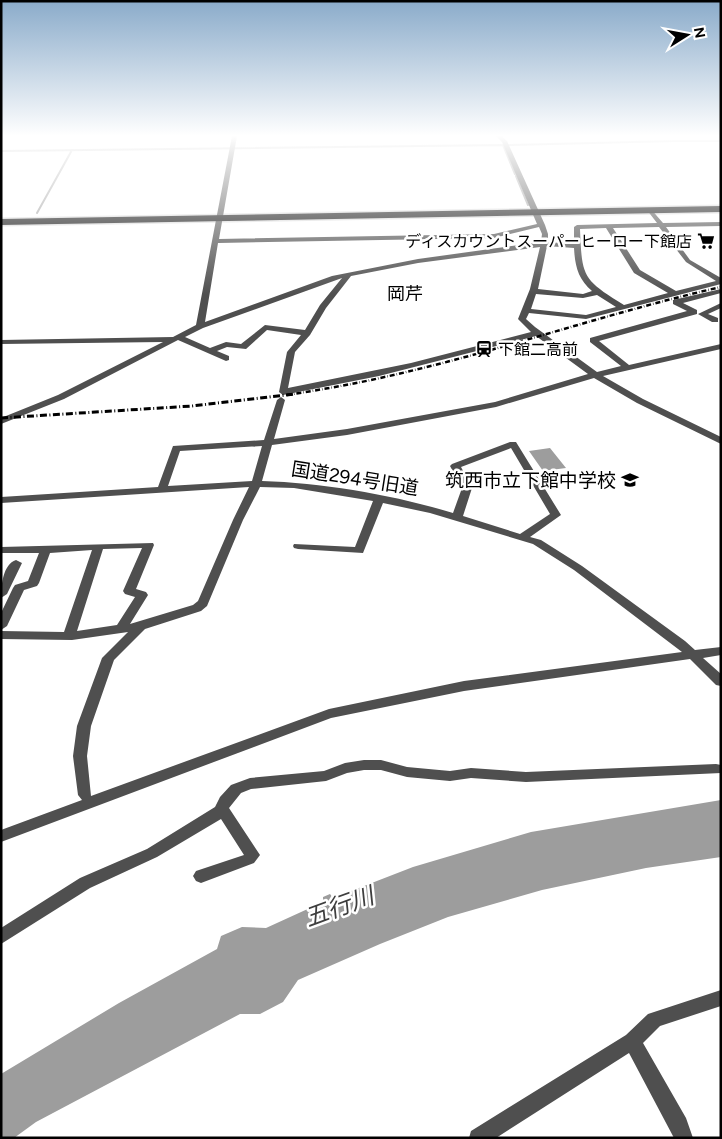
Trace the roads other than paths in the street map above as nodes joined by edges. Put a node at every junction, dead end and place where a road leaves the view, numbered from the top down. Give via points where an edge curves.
1 (224, 189) edge
2 (526, 189) edge
3 (721, 207) edge
4 (650, 210) junction
5 (534, 211) junction
6 (219, 216) junction
7 (1, 220) edge
8 (718, 224) edge
9 (662, 225) junction
10 (542, 226) junction
11 (608, 226) junction
12 (721, 231) edge
13 (217, 240) junction
14 (544, 244) junction
15 (577, 246) junction
16 (349, 274) junction
17 (721, 281) edge
18 (533, 290) junction
19 (721, 291) edge
20 (598, 292) junction
21 (673, 293) junction
22 (721, 305) edge
23 (622, 307) junction
24 (527, 311) junction
25 (694, 312) junction
26 (702, 314) junction
27 (719, 321) edge
28 (200, 326) junction
29 (307, 333) junction
30 (537, 333) junction
31 (176, 338) junction
32 (1, 342) edge
33 (721, 346) edge
34 (211, 351) junction
35 (226, 358) dead end
36 (627, 367) junction
37 (594, 375) junction
38 (281, 400) dead end
39 (1, 421) edge
40 (721, 441) edge
41 (268, 443) junction
42 (256, 484) junction
43 (162, 488) junction
44 (380, 499) junction
45 (1, 500) edge
46 (457, 517) junction
47 (524, 536) junction
48 (98, 546) junction
49 (298, 546) dead end
50 (1, 550) edge
51 (46, 550) junction
52 (16, 563) dead end
53 (1, 594) edge
54 (1, 626) edge
55 (141, 626) junction
56 (121, 629) junction
57 (1, 634) edge
58 (70, 636) junction
59 (721, 651) edge
60 (694, 656) junction
61 (721, 682) edge
62 (716, 769) dead end
63 (85, 794) dead end
64 (223, 810) junction
65 (1, 836) edge
66 (201, 876) dead end
67 (1, 937) edge
68 (721, 998) edge
69 (632, 1041) junction
70 (478, 1138) edge
71 (684, 1138) edge

1 - 6 street
2 - 5 street
3 - 4 highway
3 - 5 highway
4 - 5 highway
4 - 9 street
5 - 6 highway
5 - 10 street
6 - 7 highway
6 - 13 street
8 - 9 street
8 - 12 street
9 - 11 street
9 - 17 street via 692,264
10 - 13 street via 494,236
10 - 14 street
11 - 15 street via 577,227
11 - 21 street via 637,271
13 - 28 street
14 - 15 street
14 - 16 street via 403,263
14 - 18 street
15 - 20 street via 579,271
16 - 28 street
16 - 29 street
17 - 21 street
18 - 20 street via 583,296
18 - 24 street
19 - 25 street via 676,302
20 - 23 street
21 - 23 street
22 - 26 street
23 - 24 street via 586,317
24 - 30 street via 522,319
25 - 26 street
25 - 36 street via 594,340
26 - 27 street
28 - 31 street
29 - 30 street via 291,352 283,392 418,364
29 - 34 street via 265,327 243,347 226,344
30 - 37 street
31 - 32 street
31 - 34 street
31 - 39 street via 61,397
33 - 36 street
34 - 35 street
36 - 37 street
37 - 40 street
37 - 41 street via 496,404
38 - 41 street
41 - 42 street
41 - 43 street via 176,448
42 - 43 street, 国道294号旧道
42 - 44 street, 国道294号旧道 via 294,485
42 - 55 street via 203,603 197,608
43 - 45 street, 国道294号旧道
44 - 46 street, 国道294号旧道
44 - 49 street via 359,551
46 - 47 street, 国道294号旧道
46 - 47 street via 467,488 455,466 513,444 556,515
47 - 60 street, 国道294号旧道 via 578,568
48 - 51 street
48 - 56 street via 149,545 130,591 142,595
48 - 58 street
50 - 51 street
51 - 54 street via 33,583 19,588
52 - 53 street
55 - 56 street
55 - 63 street via 108,658 84,726 80,756
56 - 58 street
57 - 58 street
59 - 60 street
60 - 61 street
60 - 65 street via 464,686 329,714
62 - 64 street via 526,777 471,773 450,776 364,765 326,776 250,784 236,789 224,801
64 - 66 street via 252,855 249,859
64 - 67 street via 152,853 85,882
68 - 69 street via 654,1020
69 - 70 street
69 - 71 street

